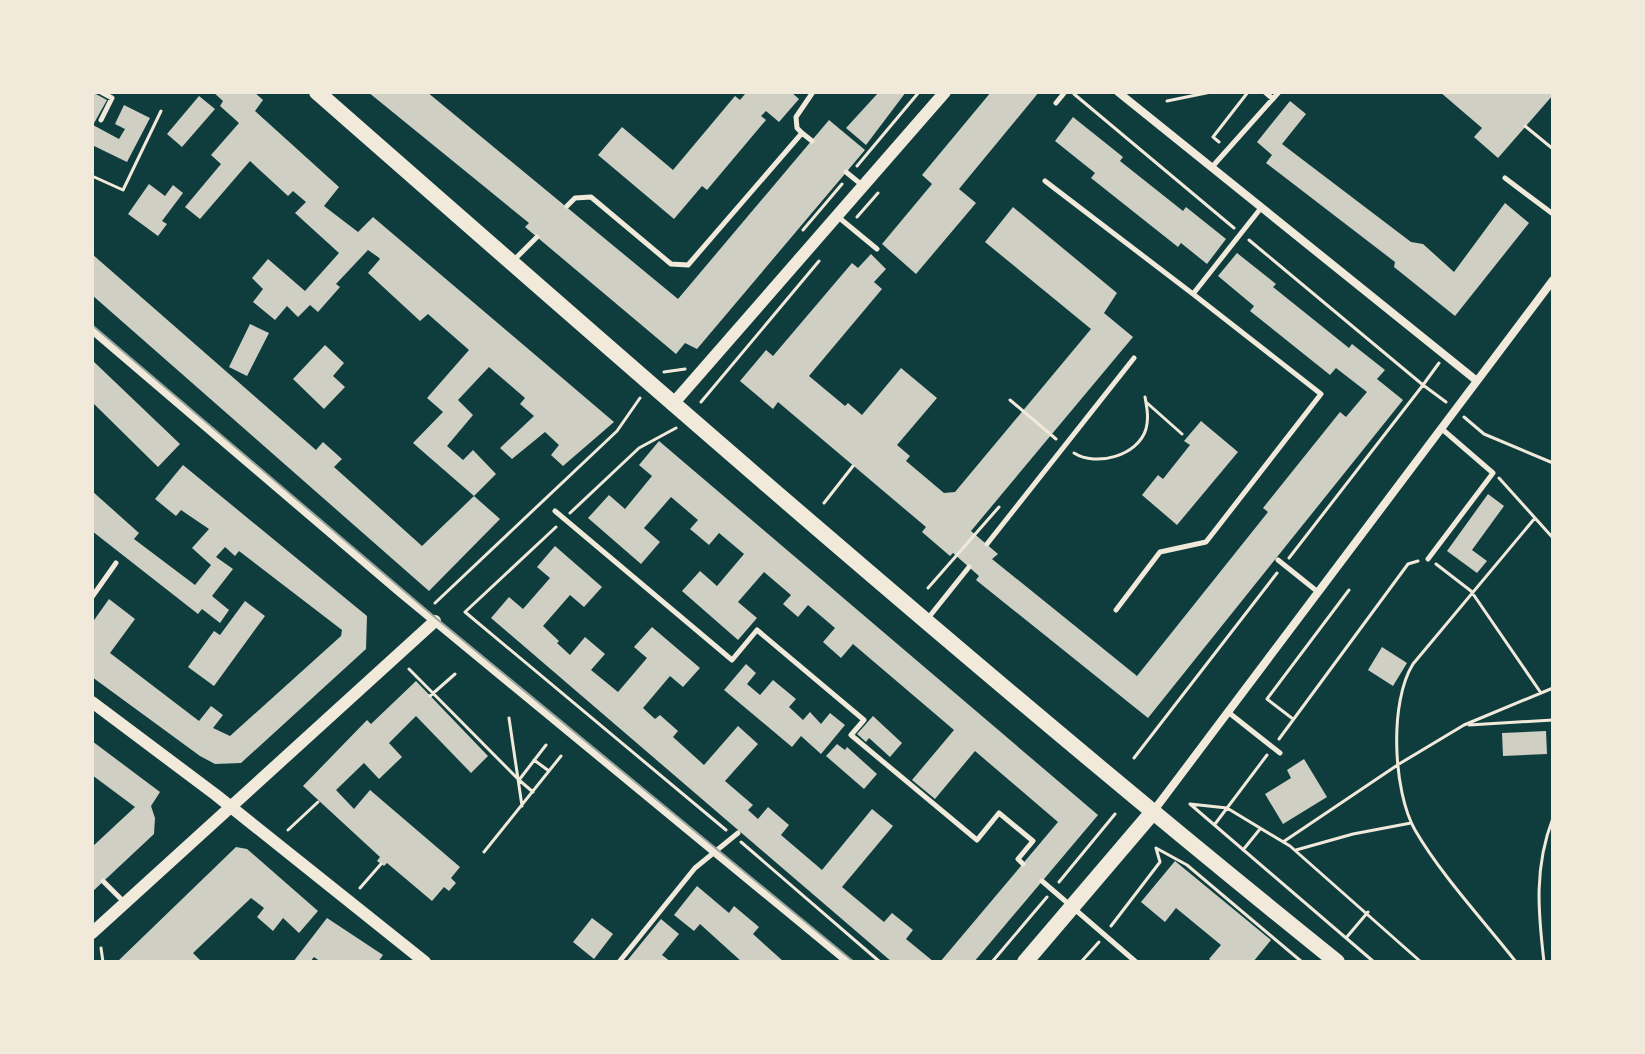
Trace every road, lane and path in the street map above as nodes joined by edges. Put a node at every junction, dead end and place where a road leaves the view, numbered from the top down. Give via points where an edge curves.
1 (101, 92) edge
2 (317, 92) edge
3 (813, 92) edge
4 (919, 92) edge
5 (945, 92) edge
6 (1065, 92) edge
7 (1118, 92) edge
8 (1211, 92) edge
9 (1248, 92) edge
10 (1265, 92) edge
11 (1279, 92) edge
12 (1273, 99) junction
13 (1167, 101) dead end
14 (1056, 103) dead end
15 (161, 111) dead end
16 (101, 120) dead end
17 (1525, 126) dead end
18 (802, 133) junction
19 (812, 141) dead end
20 (1553, 149) edge
21 (1217, 152) dead end
22 (1212, 168) junction
23 (848, 173) junction
24 (92, 176) edge
25 (1505, 178) dead end
26 (1045, 181) dead end
27 (1194, 182) dead end
28 (862, 185) junction
29 (1188, 189) dead end
30 (567, 206) dead end
31 (1261, 208) junction
32 (1553, 214) edge
33 (837, 215) junction
34 (799, 235) dead end
35 (537, 237) dead end
36 (877, 249) dead end
37 (824, 255) dead end
38 (511, 263) junction
39 (1553, 280) edge
40 (1193, 294) junction
41 (92, 330) edge
42 (1445, 356) junction
43 (1134, 358) dead end
44 (688, 369) dead end
45 (664, 372) dead end
46 (1477, 381) junction
47 (640, 398) dead end
48 (1010, 400) dead end
49 (701, 402) dead end
50 (672, 405) junction
51 (1456, 410) junction
52 (1442, 429) junction
53 (1182, 434) dead end
54 (1064, 446) junction
55 (1553, 463) edge
56 (853, 466) dead end
57 (1500, 479) dead end
58 (824, 503) dead end
59 (999, 507) dead end
60 (555, 511) dead end
61 (1535, 518) junction
62 (1553, 538) edge
63 (987, 544) dead end
64 (1428, 559) junction
65 (1278, 560) dead end
66 (116, 563) dead end
67 (969, 567) dead end
68 (928, 588) dead end
69 (1349, 590) dead end
70 (1471, 591) junction
71 (1318, 592) junction
72 (92, 597) edge
73 (435, 603) dead end
74 (1116, 610) dead end
75 (465, 612) dead end
76 (435, 621) junction
77 (926, 621) junction
78 (409, 669) dead end
79 (455, 674) dead end
80 (1553, 688) edge
81 (1541, 693) junction
82 (432, 695) junction
83 (92, 702) edge
84 (1228, 711) junction
85 (509, 718) dead end
86 (1293, 719) junction
87 (1553, 720) edge
88 (1464, 725) junction
89 (546, 745) dead end
90 (1273, 747) junction
91 (1280, 753) dead end
92 (561, 756) dead end
93 (534, 760) junction
94 (1399, 764) junction
95 (549, 771) junction
96 (519, 780) junction
97 (533, 792) junction
98 (318, 802) dead end
99 (522, 806) junction
100 (231, 807) junction
101 (1227, 808) junction
102 (1152, 813) junction
103 (1553, 818) edge
104 (1411, 823) junction
105 (1215, 824) junction
106 (1260, 829) junction
107 (288, 830) dead end
108 (736, 835) junction
109 (1283, 842) junction
110 (1243, 850) junction
111 (1296, 850) junction
112 (484, 852) dead end
113 (716, 852) junction
114 (381, 864) dead end
115 (1023, 864) dead end
116 (103, 881) dead end
117 (1042, 881) dead end
118 (360, 888) dead end
119 (126, 903) junction
120 (1070, 906) junction
121 (1368, 912) junction
122 (92, 933) edge
123 (1104, 935) junction
124 (1346, 938) junction
125 (101, 948) dead end
126 (835, 958) edge
127 (103, 962) edge
128 (425, 962) edge
129 (619, 962) edge
130 (848, 962) edge
131 (880, 962) edge
132 (1025, 962) edge
133 (1081, 962) edge
134 (1136, 962) edge
135 (1302, 962) edge
136 (1337, 962) edge
137 (1374, 962) edge
138 (1421, 962) edge
139 (1516, 962) edge
140 (1544, 962) edge

1 - 16 lane via 112,98
2 - 38 main road
3 - 18 lane via 796,117
4 - 23 path
5 - 28 street
6 - 14 lane
7 - 22 street
8 - 13 path
9 - 21 path via 1213,137 1223,145
10 - 12 lane
11 - 12 lane
12 - 22 lane
15 - 24 path via 123,190
17 - 20 path
18 - 19 lane
18 - 30 lane via 688,265 671,264 591,197 575,198
22 - 31 street
23 - 28 lane
23 - 34 path
25 - 32 lane
26 - 40 lane
27 - 29 path
28 - 33 street
31 - 40 lane
31 - 42 street
33 - 36 lane
33 - 50 street
35 - 38 lane
37 - 49 path
38 - 50 main road
39 - 46 street
40 - 74 lane via 1321,394 1206,542 1160,552
41 - 76 street
42 - 46 street
42 - 51 path via 1423,385
43 - 54 lane
44 - 45 path
46 - 51 street
47 - 73 path via 617,431
48 - 54 path
50 - 77 main road
51 - 52 street
51 - 55 path via 1484,434
52 - 64 lane via 1493,473
52 - 71 street
53 - 54 path via 1145,399 1145,432 1122,454 1083,458
54 - 63 lane
56 - 58 path
57 - 61 path
59 - 68 path
60 - 115 lane via 732,660 757,630 864,720 851,735 977,840 999,813 1033,841 1018,859
61 - 62 path
61 - 70 path
64 - 70 path
64 - 86 path via 1408,564
65 - 71 lane
66 - 72 lane
67 - 77 lane
69 - 86 path via 1267,699
70 - 81 path
70 - 94 path via 1424,649 1400,689
71 - 84 street
75 - 108 path
76 - 100 street
76 - 113 street
77 - 102 main road
78 - 82 path
79 - 82 path
80 - 81 path
81 - 88 path
82 - 96 path
83 - 100 street
84 - 90 lane
84 - 102 street
85 - 96 path
86 - 90 path
87 - 88 path
88 - 94 path
89 - 93 path
90 - 91 lane
90 - 101 path
92 - 95 path
93 - 95 path
93 - 96 path
94 - 104 path
94 - 109 path
95 - 97 path
96 - 97 path
96 - 99 path
97 - 99 path
98 - 107 path
99 - 112 path
100 - 119 street
100 - 128 street
101 - 105 path
101 - 105 path via 1190,804
101 - 106 path
102 - 120 main road
102 - 136 main road
103 - 140 path via 1537,889
104 - 111 path
104 - 139 path
105 - 110 path
106 - 109 path
106 - 110 path
108 - 113 lane
108 - 131 path
109 - 111 path
110 - 124 path
111 - 121 path
113 - 126 street
113 - 129 lane via 687,877
114 - 118 path
116 - 119 lane
117 - 120 lane
119 - 122 street
120 - 123 lane
120 - 132 main road
121 - 124 path
121 - 138 path
123 - 133 path
123 - 134 lane
123 - 135 path via 1160,862 1156,848 1187,865
124 - 137 path
125 - 127 path
126 - 130 street

